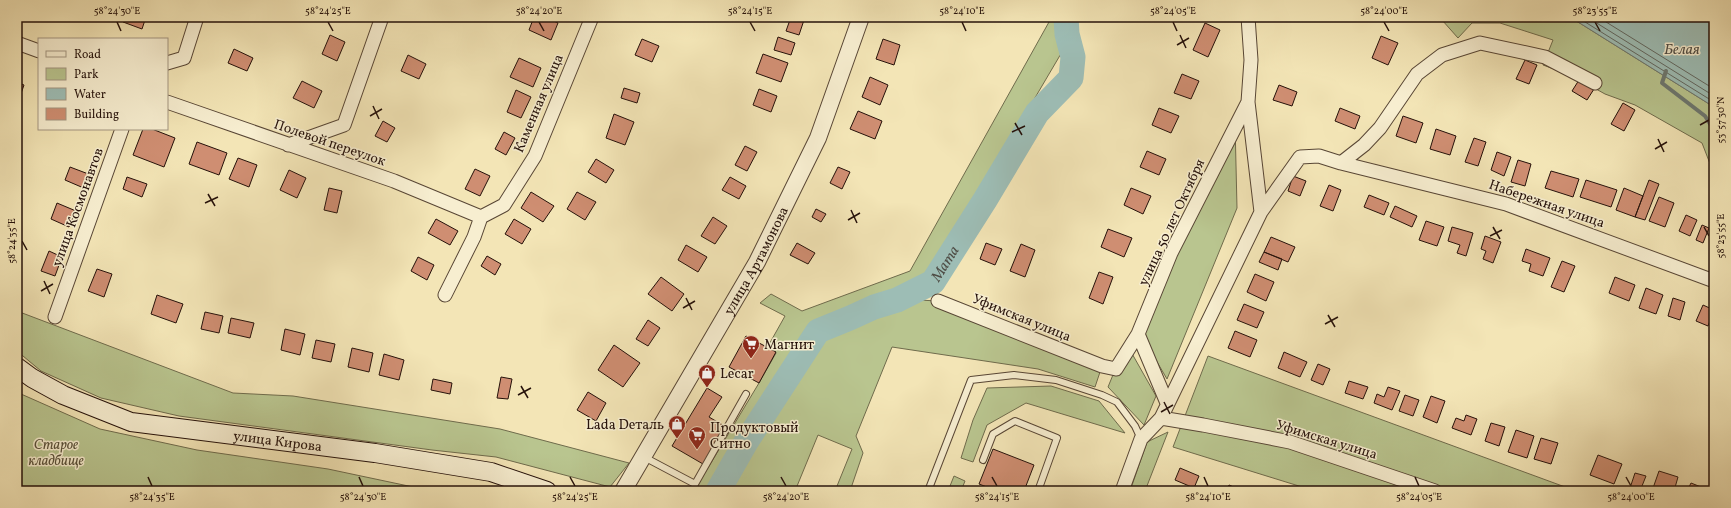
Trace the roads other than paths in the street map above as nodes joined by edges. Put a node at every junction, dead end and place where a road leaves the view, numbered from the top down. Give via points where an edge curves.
1 (197, 17) edge
2 (382, 17) edge
3 (592, 17) edge
4 (861, 17) edge
5 (1248, 23) edge
6 (17, 43) edge
7 (38, 51) edge
8 (168, 63) edge
9 (1595, 83) dead end
10 (168, 102) edge
11 (1248, 102) junction
12 (122, 130) edge
13 (288, 145) junction
14 (1341, 163) junction
15 (1261, 212) junction
16 (480, 217) junction
17 (1714, 281) edge
18 (445, 295) dead end
19 (938, 301) dead end
20 (55, 317) dead end
21 (1138, 334) junction
22 (17, 367) edge
23 (1116, 369) joint
24 (746, 394) dead end
25 (1167, 403) junction
26 (1161, 418) junction
27 (1141, 439) junction
28 (643, 457) junction
29 (983, 460) dead end
30 (547, 491) edge
31 (623, 491) edge
32 (928, 491) edge
33 (1038, 491) edge
34 (1122, 491) edge
35 (1435, 491) edge

1 - 8 street via 184,58
2 - 13 street via 344,125
3 - 16 street, Каменная улица via 535,156 504,205
4 - 28 street, улица Артамонова via 818,138 757,262
5 - 11 street, улица 50 лет Октября via 1251,60
6 - 7 street
9 - 14 street via 1545,57 1480,44 1442,55 1417,74 1380,128
10 - 13 street, Полевой переулок
11 - 15 street, улица 50 лет Октября
11 - 21 street, улица 50 лет Октября via 1171,253
12 - 20 street, улица Космонавтов
13 - 16 street, Полевой переулок via 394,181
14 - 15 street, Набережная улица via 1319,156 1300,157
14 - 17 street, Набережная улица via 1506,204
15 - 25 street
16 - 18 street via 474,237
19 - 23 street, Уфимская улица via 1102,366
21 - 23 street, улица 50 лет Октября
21 - 25 street
22 - 30 main road, улица Кирова via 63,395 131,422 375,453 491,472
24 - 28 lane via 695,484
25 - 26 street
26 - 27 street
26 - 35 street, Уфимская улица via 1290,442
27 - 32 lane via 1135,426 1117,402 1102,395 1056,380 1014,375 971,380
27 - 34 street
28 - 31 street, улица Артамонова
29 - 33 lane via 993,434 1015,421 1057,438

